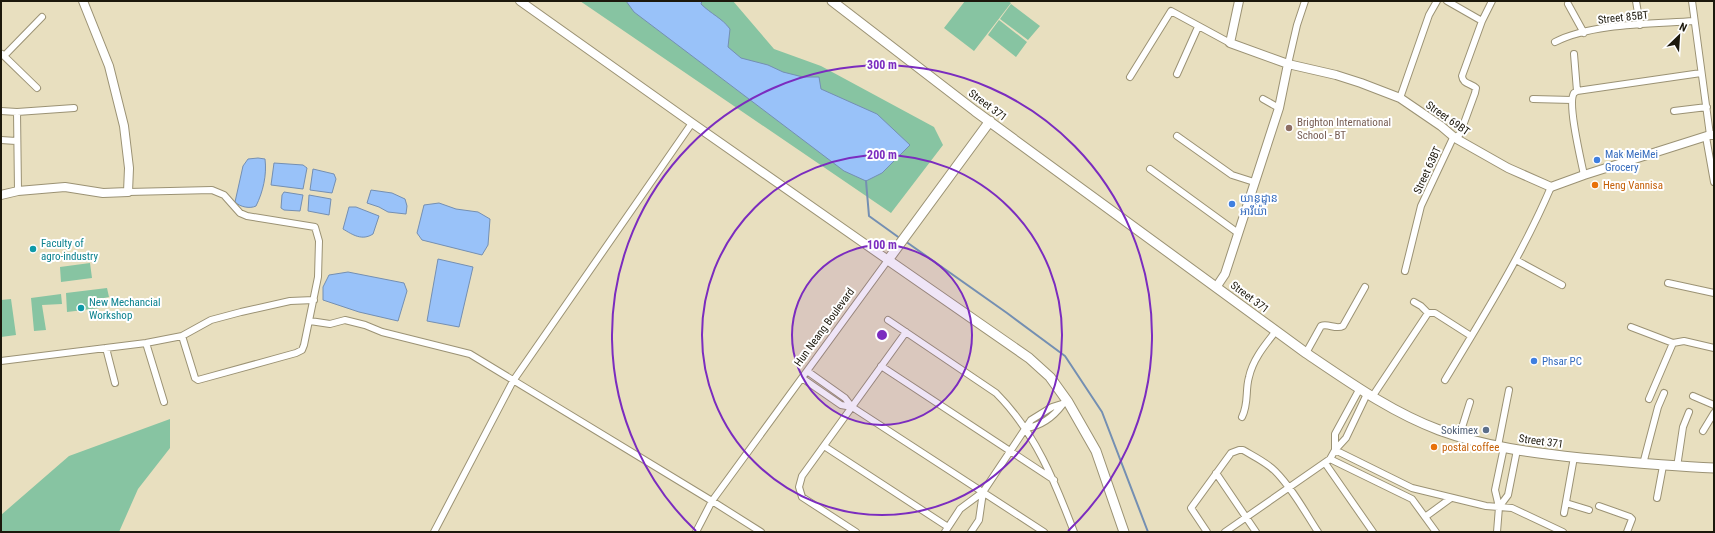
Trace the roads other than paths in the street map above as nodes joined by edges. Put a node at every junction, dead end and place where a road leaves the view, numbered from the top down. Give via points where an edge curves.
1 (83, 1) edge
2 (520, 1) edge
3 (832, 1) edge
4 (1239, 1) edge
5 (1305, 1) edge
6 (1437, 1) edge
7 (1447, 1) edge
8 (1492, 1) edge
9 (1636, 1) edge
10 (1692, 1) edge
11 (1568, 4) dead end
12 (42, 17) dead end
13 (1482, 21) junction
14 (1694, 21) junction
15 (1640, 25) junction
16 (1198, 27) junction
17 (1584, 33) junction
18 (1555, 42) dead end
19 (1230, 43) junction
20 (2, 54) edge
21 (1574, 54) dead end
22 (1288, 64) junction
23 (1702, 73) junction
24 (1177, 74) dead end
25 (1130, 77) dead end
26 (37, 88) dead end
27 (1577, 91) junction
28 (1400, 98) junction
29 (1263, 99) dead end
30 (1533, 99) dead end
31 (1572, 100) junction
32 (1707, 107) junction
33 (74, 108) dead end
34 (1279, 108) junction
35 (1, 111) edge
36 (1674, 111) dead end
37 (17, 112) junction
38 (990, 122) junction
39 (692, 123) junction
40 (1710, 135) edge
41 (1178, 136) dead end
42 (1455, 138) junction
43 (1, 140) edge
44 (16, 141) junction
45 (1150, 169) dead end
46 (1584, 175) junction
47 (1254, 182) junction
48 (1714, 182) edge
49 (1551, 187) junction
50 (18, 191) junction
51 (128, 192) junction
52 (1, 195) edge
53 (1238, 233) junction
54 (888, 260) junction
55 (1516, 260) junction
56 (1405, 271) dead end
57 (1668, 284) dead end
58 (1216, 286) junction
59 (1562, 286) dead end
60 (1365, 287) dead end
61 (1714, 294) edge
62 (314, 300) junction
63 (1414, 302) dead end
64 (1428, 312) junction
65 (888, 320) dead end
66 (310, 321) junction
67 (1631, 327) dead end
68 (1276, 331) junction
69 (906, 332) junction
70 (182, 336) junction
71 (1471, 336) junction
72 (146, 343) junction
73 (1673, 343) junction
74 (106, 348) junction
75 (1714, 348) edge
76 (1306, 353) junction
77 (1, 361) edge
78 (881, 366) junction
79 (807, 371) junction
80 (802, 378) junction
81 (1445, 380) dead end
82 (513, 381) junction
83 (115, 383) dead end
84 (827, 385) junction
85 (1509, 390) dead end
86 (822, 392) junction
87 (1366, 393) junction
88 (1664, 393) dead end
89 (1694, 396) dead end
90 (1649, 400) dead end
91 (164, 402) dead end
92 (1470, 402) dead end
93 (1066, 403) junction
94 (1714, 405) edge
95 (852, 407) junction
96 (1689, 412) dead end
97 (1714, 413) edge
98 (1242, 417) dead end
99 (1026, 428) junction
100 (1703, 431) dead end
101 (1459, 437) junction
102 (824, 446) junction
103 (1501, 447) junction
104 (1335, 450) junction
105 (1517, 450) junction
106 (1010, 451) junction
107 (1574, 457) junction
108 (1328, 461) junction
109 (1643, 464) junction
110 (1663, 466) junction
111 (1677, 467) junction
112 (1714, 468) edge
113 (1216, 473) junction
114 (1054, 480) junction
115 (1289, 489) junction
116 (983, 492) junction
117 (1451, 498) junction
118 (1657, 498) dead end
119 (712, 501) junction
120 (1566, 503) junction
121 (1599, 506) dead end
122 (1499, 507) junction
123 (1588, 510) dead end
124 (1564, 513) dead end
125 (1196, 516) junction
126 (1425, 517) junction
127 (1246, 518) junction
128 (947, 529) edge
129 (434, 532) edge
130 (696, 532) edge
131 (761, 532) edge
132 (856, 532) edge
133 (971, 532) edge
134 (1044, 532) edge
135 (1074, 532) edge
136 (1124, 532) edge
137 (1202, 532) edge
138 (1207, 532) edge
139 (1225, 532) edge
140 (1256, 532) edge
141 (1318, 532) edge
142 (1373, 532) edge
143 (1436, 532) edge
144 (1497, 532) edge
145 (1563, 532) edge
146 (1627, 532) edge

1 - 51 street via 109,66 124,126 130,168
2 - 39 street
3 - 38 main road, Street 371
4 - 19 street
5 - 22 street
6 - 28 street via 1429,15
7 - 13 street
8 - 13 street, Street 63BT
9 - 15 street
10 - 14 street
11 - 17 street
12 - 20 street
13 - 42 street, Street 63BT via 1462,76 1462,80 1476,88 1476,93 1460,134
14 - 15 street, Street 85BT
14 - 23 street
15 - 17 street, Street 85BT via 1608,27
16 - 19 street, Street 69BT
16 - 24 street
16 - 25 street, Street 69BT via 1171,11
17 - 18 street, Street 85BT
19 - 22 street, Street 69BT
20 - 26 street
21 - 27 street
22 - 28 street, Street 69BT via 1336,75
22 - 34 street
23 - 27 street
23 - 32 street
27 - 31 street via 1572,95
28 - 42 street, Street 69BT
29 - 34 street
30 - 31 street
31 - 46 street
32 - 36 street
32 - 40 street
33 - 37 street
34 - 47 street
35 - 37 street
37 - 44 street
38 - 54 main road, Hun Neang Boulevard
38 - 58 main road, Street 371
39 - 54 street
39 - 82 street
40 - 46 street
40 - 48 street
41 - 47 street via 1232,175
42 - 49 street, Street 69BT via 1508,168
42 - 56 street, Street 63BT via 1442,158 1421,206
43 - 44 street
44 - 50 street
45 - 53 street
46 - 49 street
47 - 53 street
49 - 55 street
50 - 51 street via 65,187 103,193
50 - 52 street
51 - 62 street via 212,190 224,195 240,213 247,216 315,227 319,241 318,277
53 - 58 street via 1225,274
54 - 79 street, Hun Neang Boulevard
54 - 93 main road via 1029,358 1050,377
55 - 59 street
55 - 71 street
57 - 61 street
58 - 68 main road, Street 371
60 - 76 street via 1343,326 1321,326
62 - 66 street
62 - 70 street via 290,301 211,320
63 - 64 street
64 - 71 street via 1435,313
64 - 87 street
65 - 69 street
66 - 70 street via 304,345 299,352 198,380 195,378
66 - 82 street via 330,324 345,320 470,354
67 - 73 street
68 - 76 main road, Street 371
68 - 98 street via 1253,363 1248,378 1247,406
69 - 78 street
69 - 99 street via 996,393 1010,406
70 - 72 street
71 - 81 street
72 - 74 street
72 - 91 street
73 - 75 street via 1684,340
73 - 90 street
74 - 77 street
74 - 83 street
76 - 87 main road, Street 371
78 - 95 street
78 - 106 street
79 - 80 street, Hun Neang Boulevard
79 - 84 street
80 - 86 street
80 - 119 street, Hun Neang Boulevard
82 - 119 street
82 - 129 street
84 - 86 street
84 - 95 street via 845,398
85 - 103 street
86 - 95 street via 841,405
87 - 101 main road, Street 371 via 1416,421
87 - 104 street via 1346,438
87 - 104 street via 1335,434
88 - 109 street
89 - 94 street
92 - 101 street
93 - 99 street via 1057,413 1036,427
93 - 136 main road via 1096,451
95 - 102 street
95 - 116 street
96 - 111 street via 1683,427
97 - 100 street
99 - 106 street
99 - 114 street
101 - 103 main road, Street 371
102 - 128 street
102 - 132 street via 802,476 799,487 802,497
103 - 105 main road, Street 371
103 - 122 street via 1495,490
104 - 108 street
104 - 117 street via 1412,488
105 - 107 main road, Street 371
105 - 122 street via 1508,495
106 - 114 street
106 - 116 street
107 - 109 main road, Street 371
107 - 120 street
108 - 115 street
108 - 126 street via 1412,499
108 - 142 street
109 - 110 main road, Street 371
110 - 111 main road, Street 371
110 - 118 street
111 - 112 main road, Street 371
113 - 115 street via 1232,453 1243,450 1275,470
113 - 125 street via 1191,508
113 - 127 street
114 - 135 street
115 - 127 street
115 - 141 street
116 - 128 street via 960,509
116 - 133 street via 979,520
116 - 134 street
117 - 122 street
117 - 126 street
119 - 130 street, Hun Neang Boulevard
119 - 131 street
120 - 123 street
120 - 124 street
121 - 146 street via 1630,517 1632,519
122 - 144 street
122 - 145 street via 1512,508
125 - 137 street
125 - 138 street
126 - 143 street
127 - 139 street
127 - 140 street

